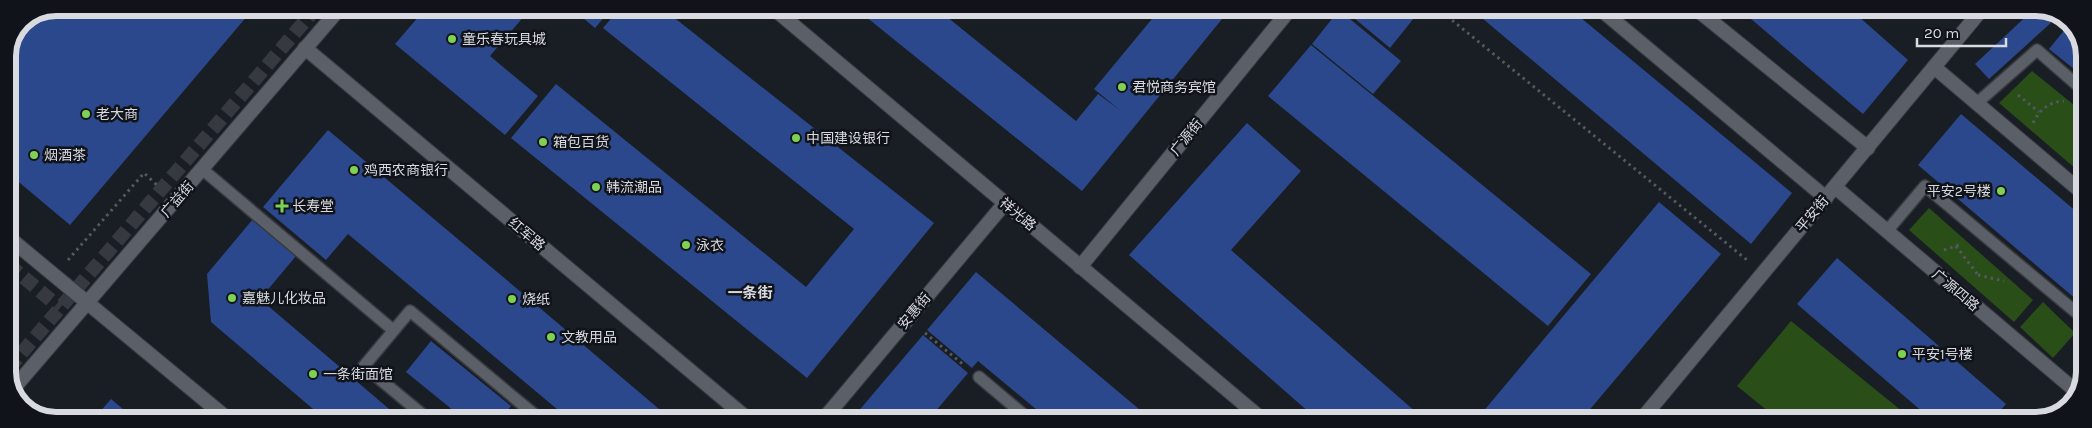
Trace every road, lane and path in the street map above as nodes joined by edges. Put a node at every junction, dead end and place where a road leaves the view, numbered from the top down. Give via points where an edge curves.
1 (333, 16) edge
2 (783, 16) edge
3 (1284, 16) edge
4 (1448, 16) edge
5 (1609, 16) edge
6 (1705, 16) edge
7 (1976, 16) edge
8 (305, 48) junction
9 (1934, 67) junction
10 (2002, 81) junction
11 (2076, 84) edge
12 (2069, 102) dead end
13 (1977, 104) junction
14 (2039, 112) junction
15 (2032, 132) dead end
16 (1868, 148) junction
17 (202, 169) junction
18 (2076, 187) edge
19 (161, 189) dead end
20 (1830, 192) junction
21 (1005, 203) junction
22 (1887, 231) junction
23 (1984, 235) junction
24 (16, 244) edge
25 (1911, 251) junction
26 (1080, 266) junction
27 (1763, 273) junction
28 (54, 275) junction
29 (87, 303) junction
30 (2076, 312) edge
31 (907, 319) junction
32 (393, 330) junction
33 (979, 377) joint
34 (18, 383) edge
35 (2072, 388) edge
36 (218, 412) edge
37 (419, 412) edge
38 (532, 412) edge
39 (739, 412) edge
40 (830, 412) edge
41 (1021, 412) edge
42 (1253, 412) edge
43 (1647, 412) edge

1 - 8 street, 广益街
2 - 21 street, 祥光路
3 - 26 street, 广源街
4 - 27 path
5 - 20 street, 广源四路
6 - 16 street
7 - 9 street, 平安街
8 - 17 street, 广益街
8 - 39 street, 红军路
9 - 13 street
9 - 16 street, 平安街
10 - 11 lane via 2037,50
10 - 13 lane
10 - 14 path
12 - 14 path via 2054,102
13 - 18 street
14 - 15 path
16 - 20 street, 平安街
17 - 29 street, 广益街
17 - 32 lane
19 - 28 path via 144,173
20 - 22 street, 广源四路
20 - 27 street, 平安街
21 - 26 street, 祥光路
21 - 31 street, 安惠街
22 - 23 lane via 1925,186
22 - 25 street, 广源四路
23 - 25 path via 1948,249
23 - 30 lane
24 - 28 street
25 - 35 street, 广源四路
26 - 42 street, 祥光路
27 - 43 street, 平安街
28 - 29 street
29 - 34 street, 广益街
29 - 36 street
31 - 33 path
31 - 40 street, 安惠街
32 - 37 lane via 364,366
32 - 38 lane via 410,311
33 - 41 lane

